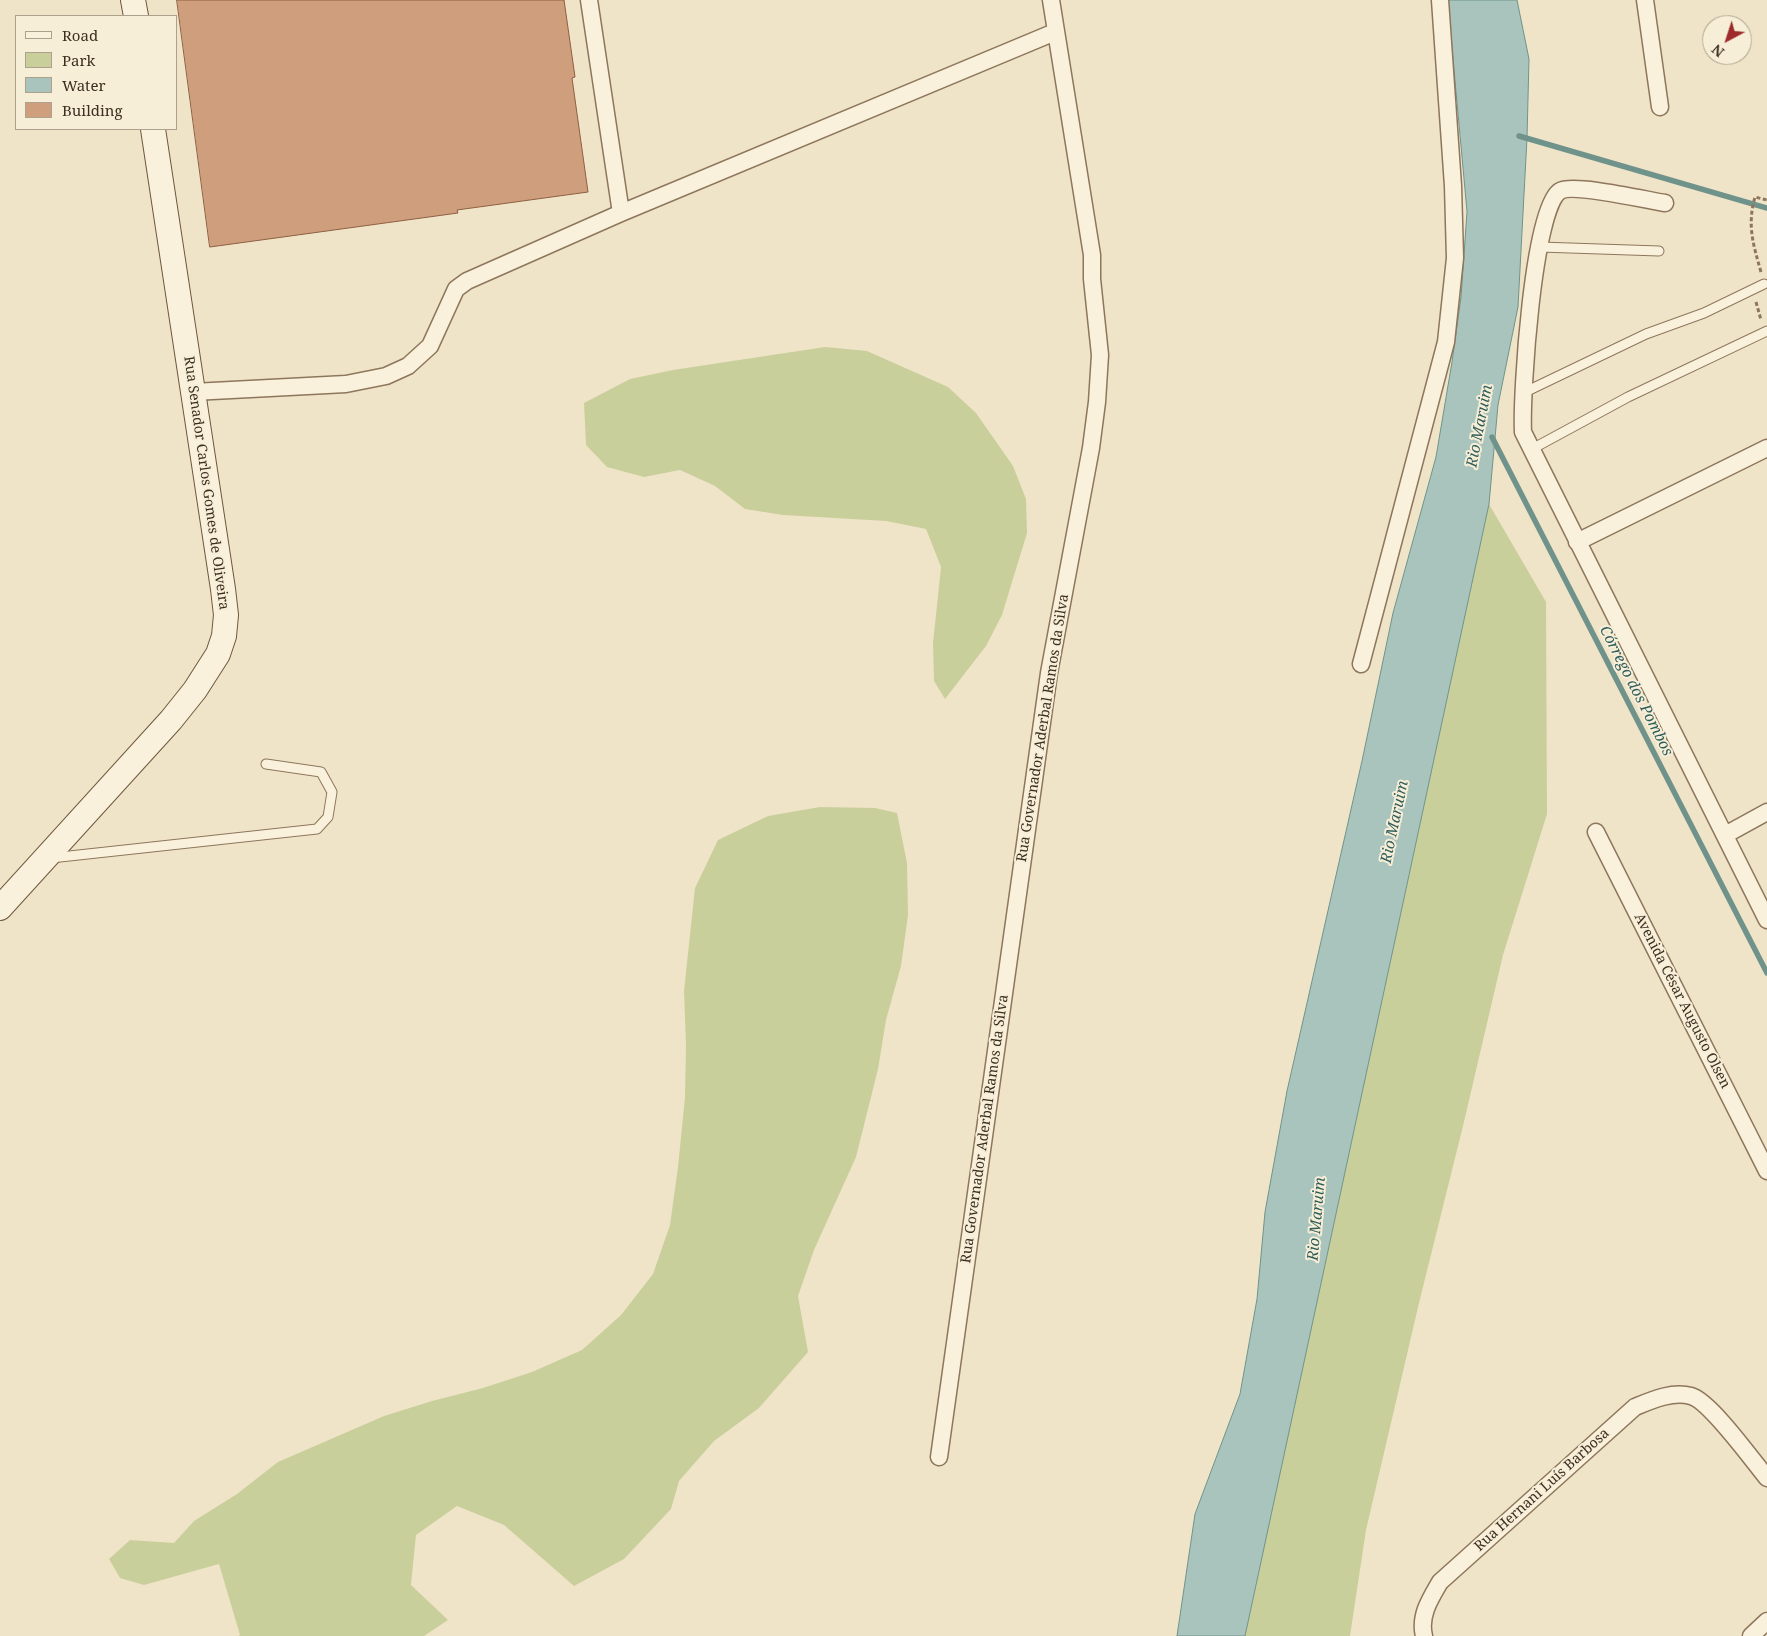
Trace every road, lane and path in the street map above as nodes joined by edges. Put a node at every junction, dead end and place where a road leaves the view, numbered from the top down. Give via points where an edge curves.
1 (133, 0) edge
2 (589, 0) edge
3 (1051, 0) edge
4 (1440, 0) edge
5 (1645, 0) edge
6 (136, 15) edge
7 (1056, 32) junction
8 (1660, 107) dead end
9 (153, 130) edge
10 (1767, 200) edge
11 (1665, 203) dead end
12 (621, 213) junction
13 (1540, 247) junction
14 (1659, 251) dead end
15 (1764, 284) joint
16 (1752, 290) junction
17 (1766, 332) edge
18 (193, 392) junction
19 (1523, 394) junction
20 (1767, 448) edge
21 (1532, 450) junction
22 (1577, 542) junction
23 (1361, 664) dead end
24 (266, 764) dead end
25 (1767, 812) edge
26 (1596, 832) dead end
27 (1725, 835) junction
28 (45, 858) junction
29 (0, 908) edge
30 (1767, 920) edge
31 (1767, 1171) edge
32 (938, 1457) dead end
33 (1767, 1478) edge
34 (1767, 1621) edge
35 (1424, 1636) edge
36 (1751, 1636) edge

1 - 6 main road
2 - 12 street
3 - 7 street, Rua Governador Aderbal Ramos da Silva
4 - 23 street via 1455,258 1446,342
5 - 8 street
7 - 12 street
7 - 32 street, Rua Governador Aderbal Ramos da Silva via 1092,255 1100,355 1097,402 1046,692
9 - 18 main road, Rua Senador Carlos Gomes de Oliveira
10 - 15 path via 1755,196 1750,213 1752,241
11 - 13 street via 1584,188 1561,190 1550,205
12 - 18 street via 467,281 456,289 430,346 408,366 386,376 346,384
13 - 14 lane
13 - 19 street via 1533,284
15 - 16 lane
16 - 17 path
16 - 19 lane via 1704,313 1646,334
17 - 21 lane via 1628,396
18 - 28 main road, Rua Senador Carlos Gomes de Oliveira via 223,590 224,636 210,668 171,720
19 - 21 street via 1523,432
20 - 22 street
21 - 22 street
22 - 27 street
24 - 28 lane via 321,772 332,792 328,817 317,829
25 - 27 street
26 - 31 street, Avenida César Augusto Olsen
27 - 30 street
28 - 29 main road, Rua Senador Carlos Gomes de Oliveira
33 - 35 street, Rua Hernani Luís Barbosa via 1710,1408 1693,1396 1673,1395 1635,1407 1440,1582 1426,1606 1422,1626
34 - 36 street

